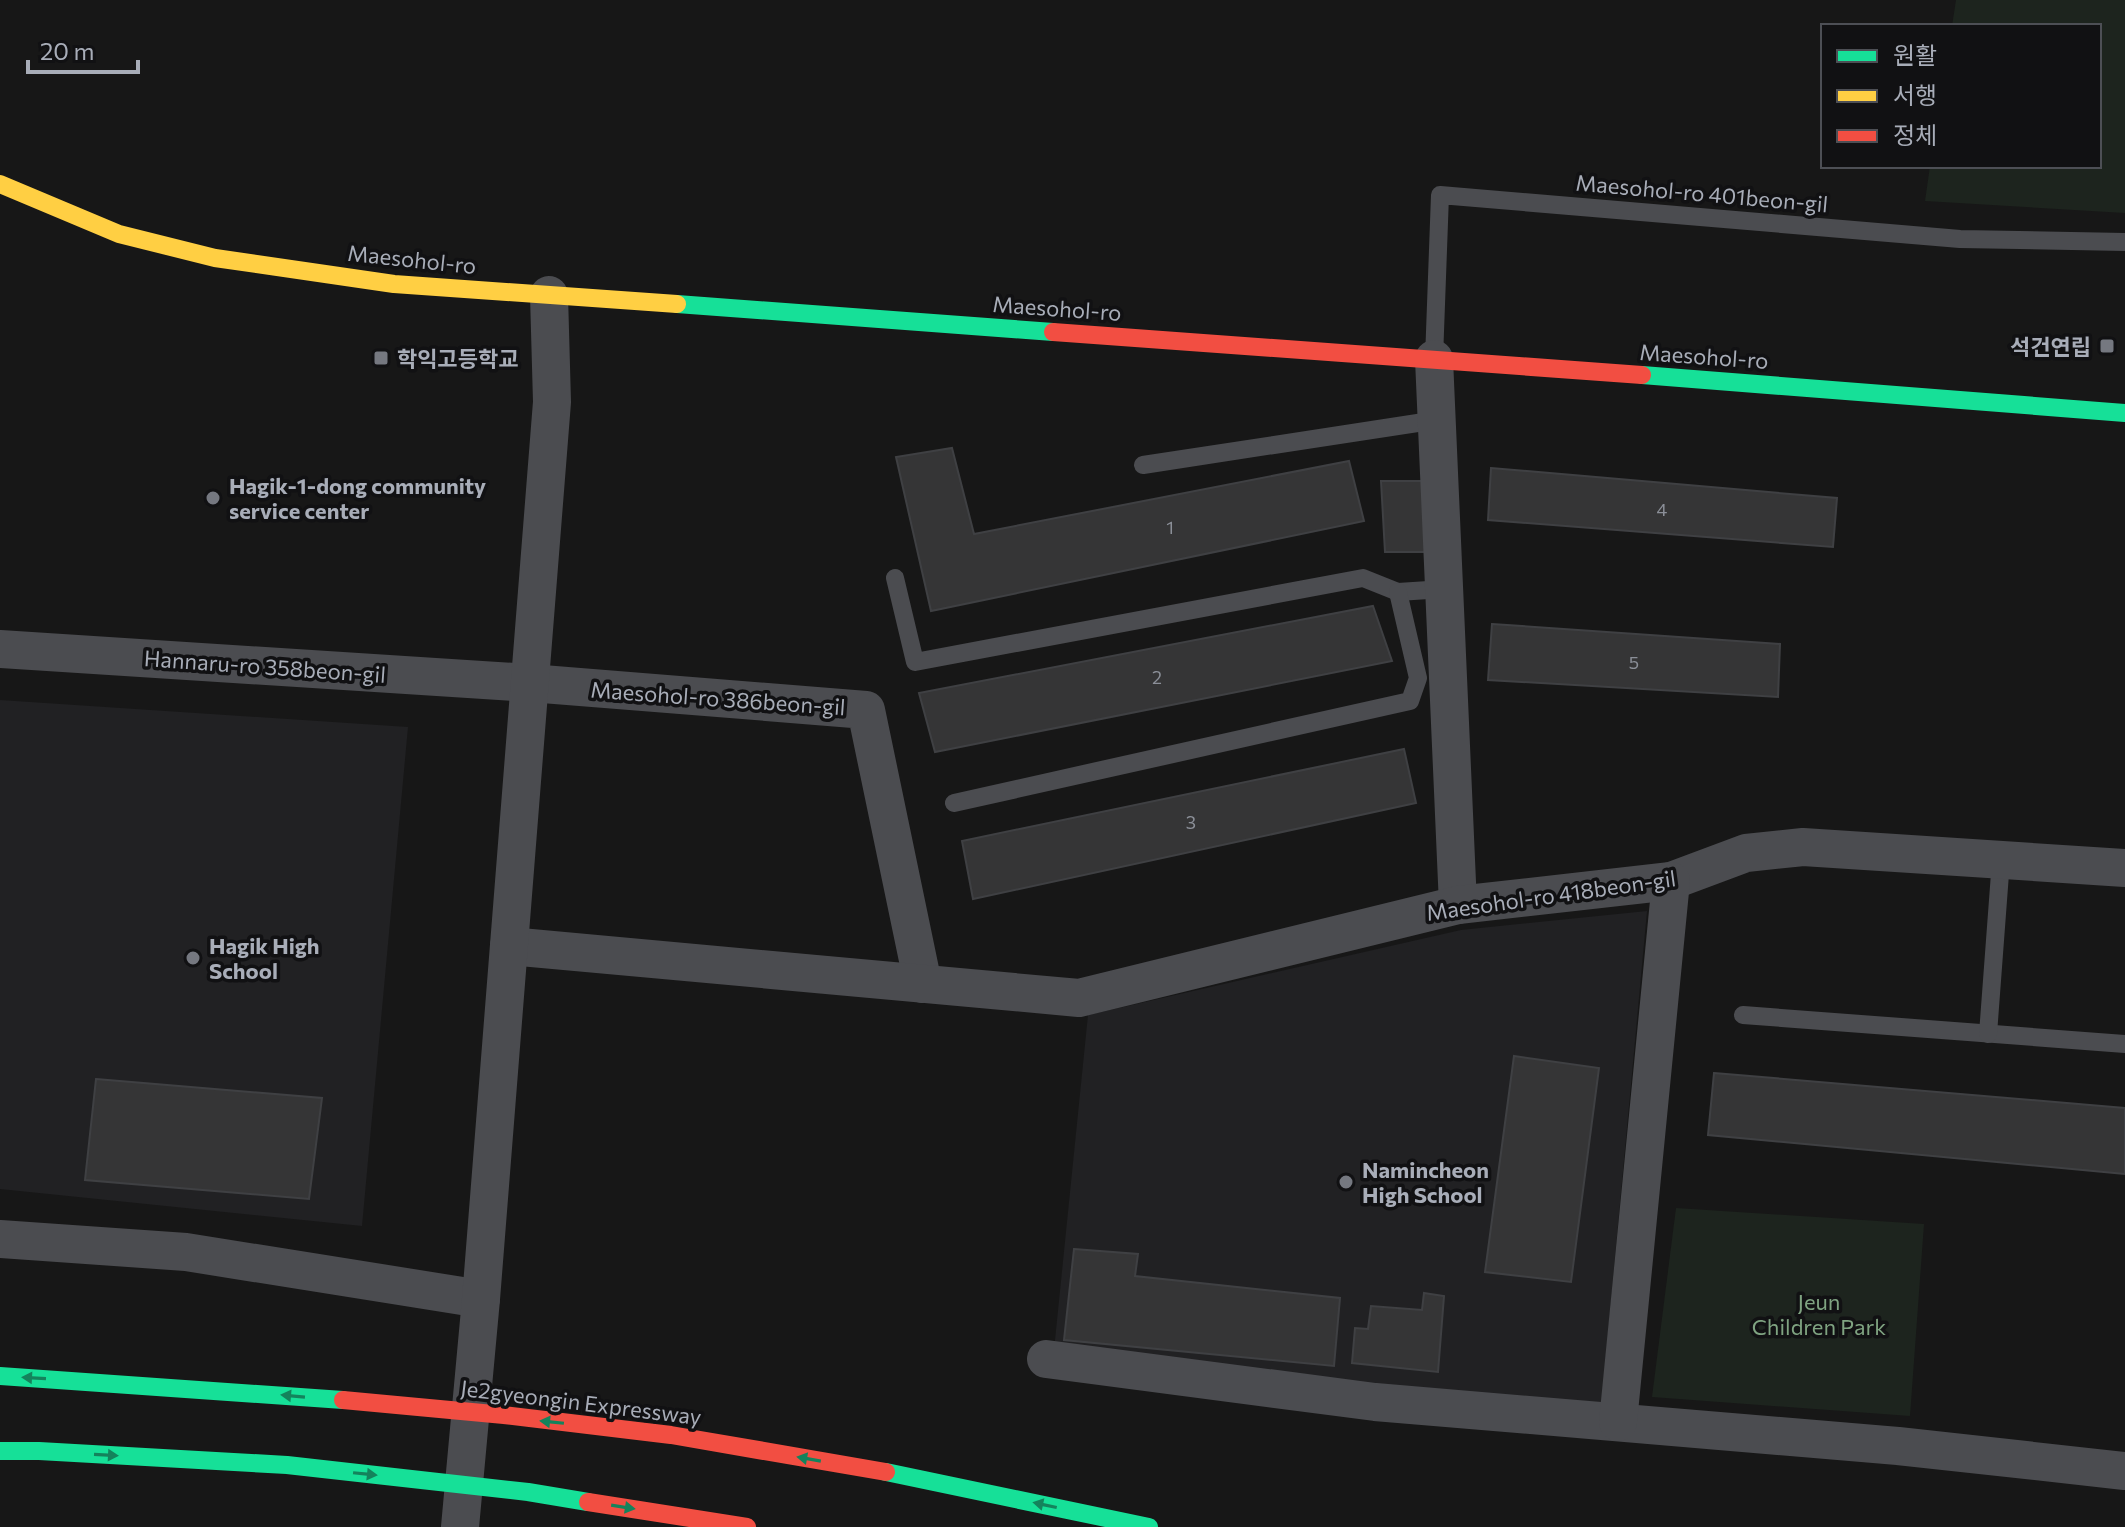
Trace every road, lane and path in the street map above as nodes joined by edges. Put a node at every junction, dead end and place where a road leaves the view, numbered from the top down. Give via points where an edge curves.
1 (0, 184) edge
2 (2125, 242) edge
3 (549, 295) junction
4 (1434, 359) junction
5 (2125, 413) edge
6 (1437, 420) junction
7 (1143, 465) dead end
8 (895, 578) dead end
9 (1444, 589) junction
10 (1398, 592) junction
11 (0, 649) edge
12 (530, 683) junction
13 (954, 803) dead end
14 (2001, 860) junction
15 (2125, 868) edge
16 (1671, 881) junction
17 (1458, 905) junction
18 (509, 946) junction
19 (923, 984) junction
20 (1743, 1015) dead end
21 (1988, 1034) junction
22 (2125, 1044) edge
23 (0, 1239) edge
24 (481, 1299) junction
25 (1046, 1359) dead end
26 (0, 1376) edge
27 (1618, 1422) junction
28 (0, 1451) edge
29 (2125, 1471) edge
30 (460, 1527) edge
31 (747, 1527) edge
32 (1149, 1527) edge

1 - 3 main road, Maesohol-ro via 119,234 215,258 394,284
2 - 4 lane, Maesohol-ro 401beon-gil via 1960,239 1440,195
3 - 4 main road, Maesohol-ro
3 - 12 street via 552,402
4 - 5 main road, Maesohol-ro
4 - 6 street
6 - 7 lane
6 - 9 street
8 - 10 lane via 915,662 1363,578
9 - 10 lane
9 - 17 street
10 - 13 lane via 1418,678 1410,701
11 - 12 street, Hannaru-ro 358beon-gil
12 - 18 street
12 - 19 street, Maesohol-ro 386beon-gil via 866,710
14 - 15 street, Maesohol-ro 418beon-gil
14 - 16 street, Maesohol-ro 418beon-gil via 1803,847 1746,853
14 - 21 lane
16 - 17 street, Maesohol-ro 418beon-gil
16 - 27 street
17 - 19 street, Maesohol-ro 418beon-gil via 1079,998
18 - 19 street
18 - 24 street
20 - 21 lane
21 - 22 lane
23 - 24 street via 186,1252
24 - 30 street
25 - 27 street via 1375,1402
32 -> 26 main road, Je2gyeongin Expressway, bridge via 886,1472 673,1436 428,1408
27 - 29 street
28 -> 31 main road, bridge via 287,1465 528,1492

